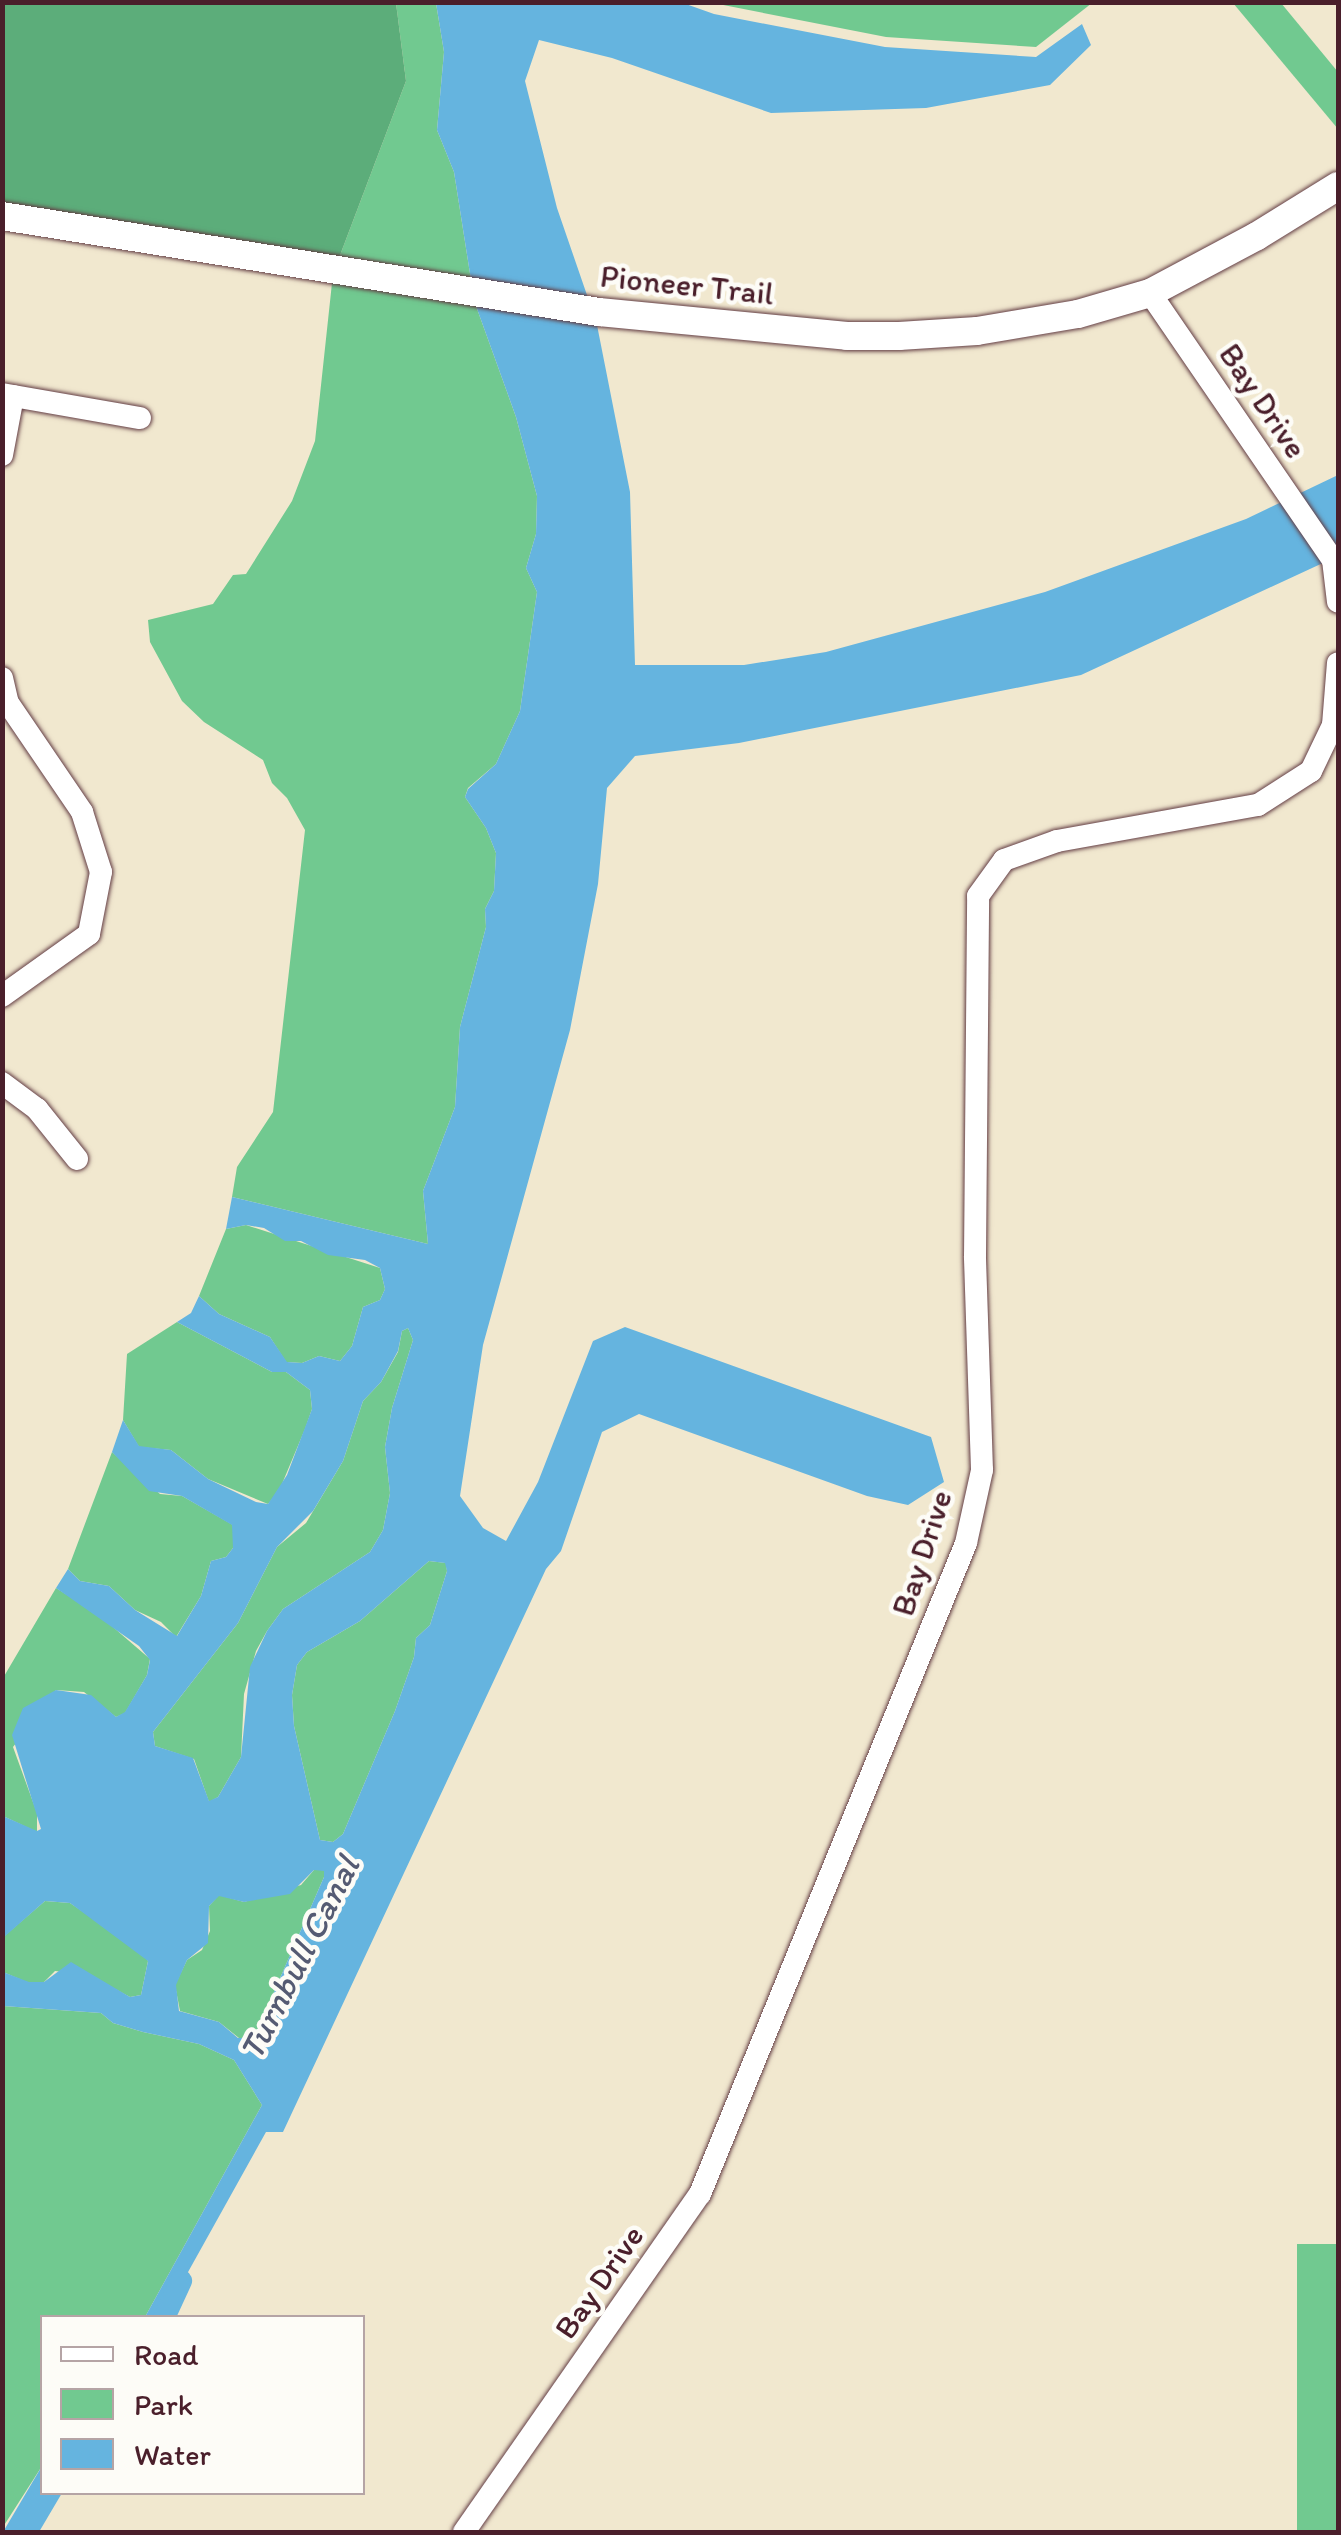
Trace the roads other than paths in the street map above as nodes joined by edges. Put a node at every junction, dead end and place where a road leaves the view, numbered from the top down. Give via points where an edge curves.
1 (1338, 186) edge
2 (2, 216) edge
3 (1150, 293) junction
4 (8, 395) edge
5 (140, 418) dead end
6 (2, 455) edge
7 (1338, 602) edge
8 (1338, 663) edge
9 (2, 678) edge
10 (2, 996) edge
11 (2, 1083) edge
12 (77, 1159) dead end
13 (464, 2532) edge

1 - 3 street, Pioneer Trail
2 - 3 street, Pioneer Trail via 599,312 847,336 977,332
3 - 7 street, Bay Drive via 1333,560
4 - 5 street
4 - 6 street
8 - 13 street, Bay Drive via 1333,725 1311,771 1258,806 1056,841 1004,860 978,896 974,1256 982,1470 966,1543 700,2194
9 - 10 street via 8,703 82,812 102,872 88,934
11 - 12 street via 37,1109

